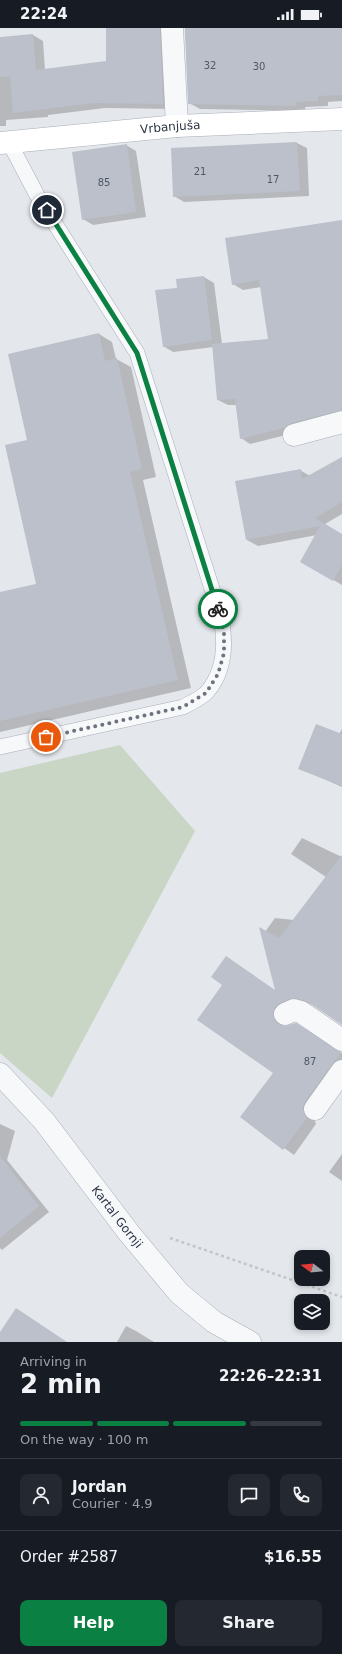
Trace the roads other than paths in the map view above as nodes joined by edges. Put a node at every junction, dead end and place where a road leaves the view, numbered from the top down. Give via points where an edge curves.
1 (172, 28) edge
2 (342, 119) edge
3 (177, 126) junction
4 (5, 142) edge
5 (342, 422) edge
6 (294, 435) dead end
7 (0, 747) edge
8 (285, 1014) dead end
9 (342, 1040) edge
10 (342, 1071) edge
11 (0, 1074) edge
12 (315, 1109) dead end
13 (250, 1342) edge

1 - 3 street
2 - 3 street, Vrbanjuša
3 - 4 street, Vrbanjuša
4 - 7 lane via 137,353 221,617 224,653 218,674 206,693 183,707
5 - 6 street
8 - 9 street via 294,1010 301,1012
10 - 12 street
11 - 13 street, Kartal Gornji via 44,1121 179,1293 214,1322

